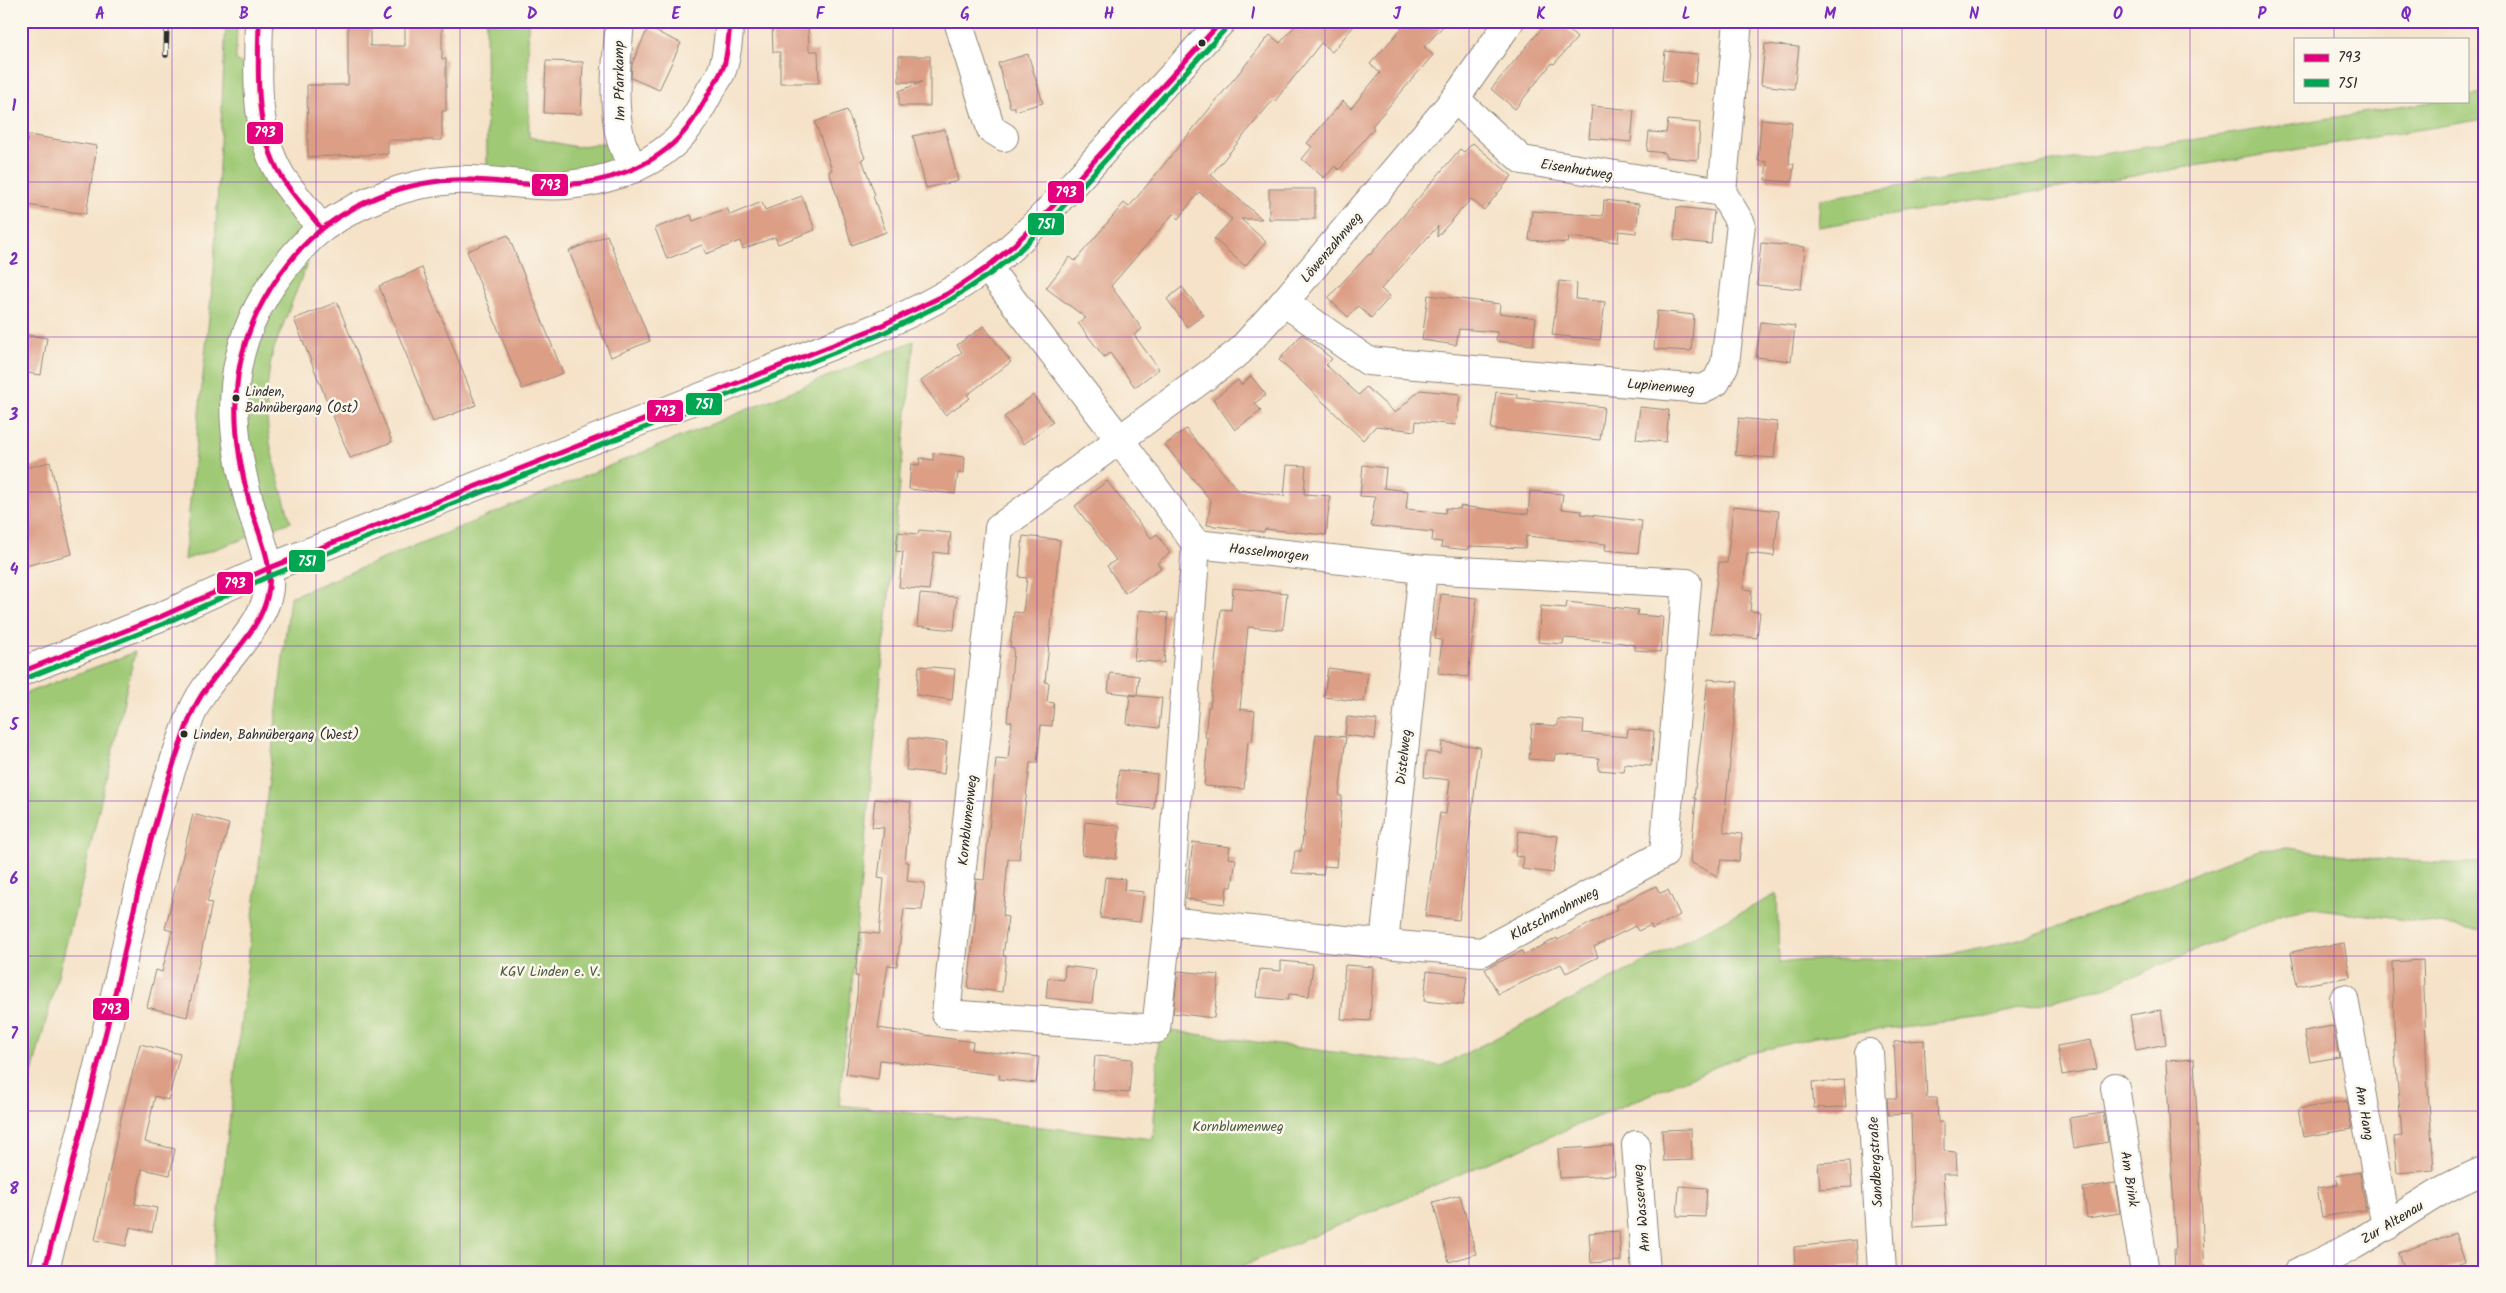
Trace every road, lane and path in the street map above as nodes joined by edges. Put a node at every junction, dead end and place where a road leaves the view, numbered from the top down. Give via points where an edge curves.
1 (259, 21) edge
2 (620, 21) edge
3 (730, 21) edge
4 (958, 21) edge
5 (1222, 21) edge
6 (1510, 21) edge
7 (1738, 21) edge
8 (1455, 99) junction
9 (1004, 137) dead end
10 (634, 169) junction
11 (1722, 192) junction
12 (321, 228) junction
13 (987, 267) junction
14 (1284, 302) junction
15 (1120, 440) junction
16 (1196, 544) junction
17 (269, 568) junction
18 (1422, 569) junction
19 (1688, 583) joint
20 (21, 672) edge
21 (1168, 921) junction
22 (1384, 944) junction
23 (2344, 998) dead end
24 (1869, 1053) dead end
25 (2115, 1087) dead end
26 (1636, 1145) dead end
27 (2485, 1170) edge
28 (2386, 1227) junction
29 (44, 1272) edge
30 (1646, 1272) edge
31 (1882, 1272) edge
32 (2145, 1272) edge
33 (2298, 1272) edge

1 - 12 street via 260,116 268,148 281,176
2 - 10 street, Im Pfarrkamp via 617,108 621,140
3 - 10 street via 722,70 697,115 673,144
4 - 9 street via 991,129
5 - 13 street via 1054,203
6 - 8 street, Löwenzahnweg
7 - 11 street
8 - 11 street, Eisenhutweg via 1522,160
8 - 14 street, Löwenzahnweg
10 - 12 street via 594,182 567,185 453,180 401,190 364,204
11 - 14 street, Lupinenweg via 1741,224 1725,364 1716,382 1702,389 1368,362
12 - 17 street via 264,296 242,350 233,396 238,466
13 - 15 street
13 - 17 street via 948,294 876,328
14 - 15 street, Löwenzahnweg via 1239,352
15 - 16 street
15 - 21 street, Kornblumenweg via 999,528 946,1014 1156,1029
16 - 18 street, Hasselmorgen
16 - 21 street, Kornblumenweg
17 - 20 street via 160,617
17 - 29 street via 270,591 262,611 202,693 173,765 146,863 96,1078
18 - 19 street, Hasselmorgen
18 - 22 street, Distelweg
19 - 22 street, Klatschmohnweg via 1664,854 1482,952
21 - 22 street, Klatschmohnweg
23 - 28 street, Am Hang
24 - 31 street, Sandbergstraße
25 - 32 street, Am Brink
26 - 30 street, Am Wasserweg
27 - 28 street, Zur Altenau via 2443,1190
28 - 33 street, Zur Altenau

